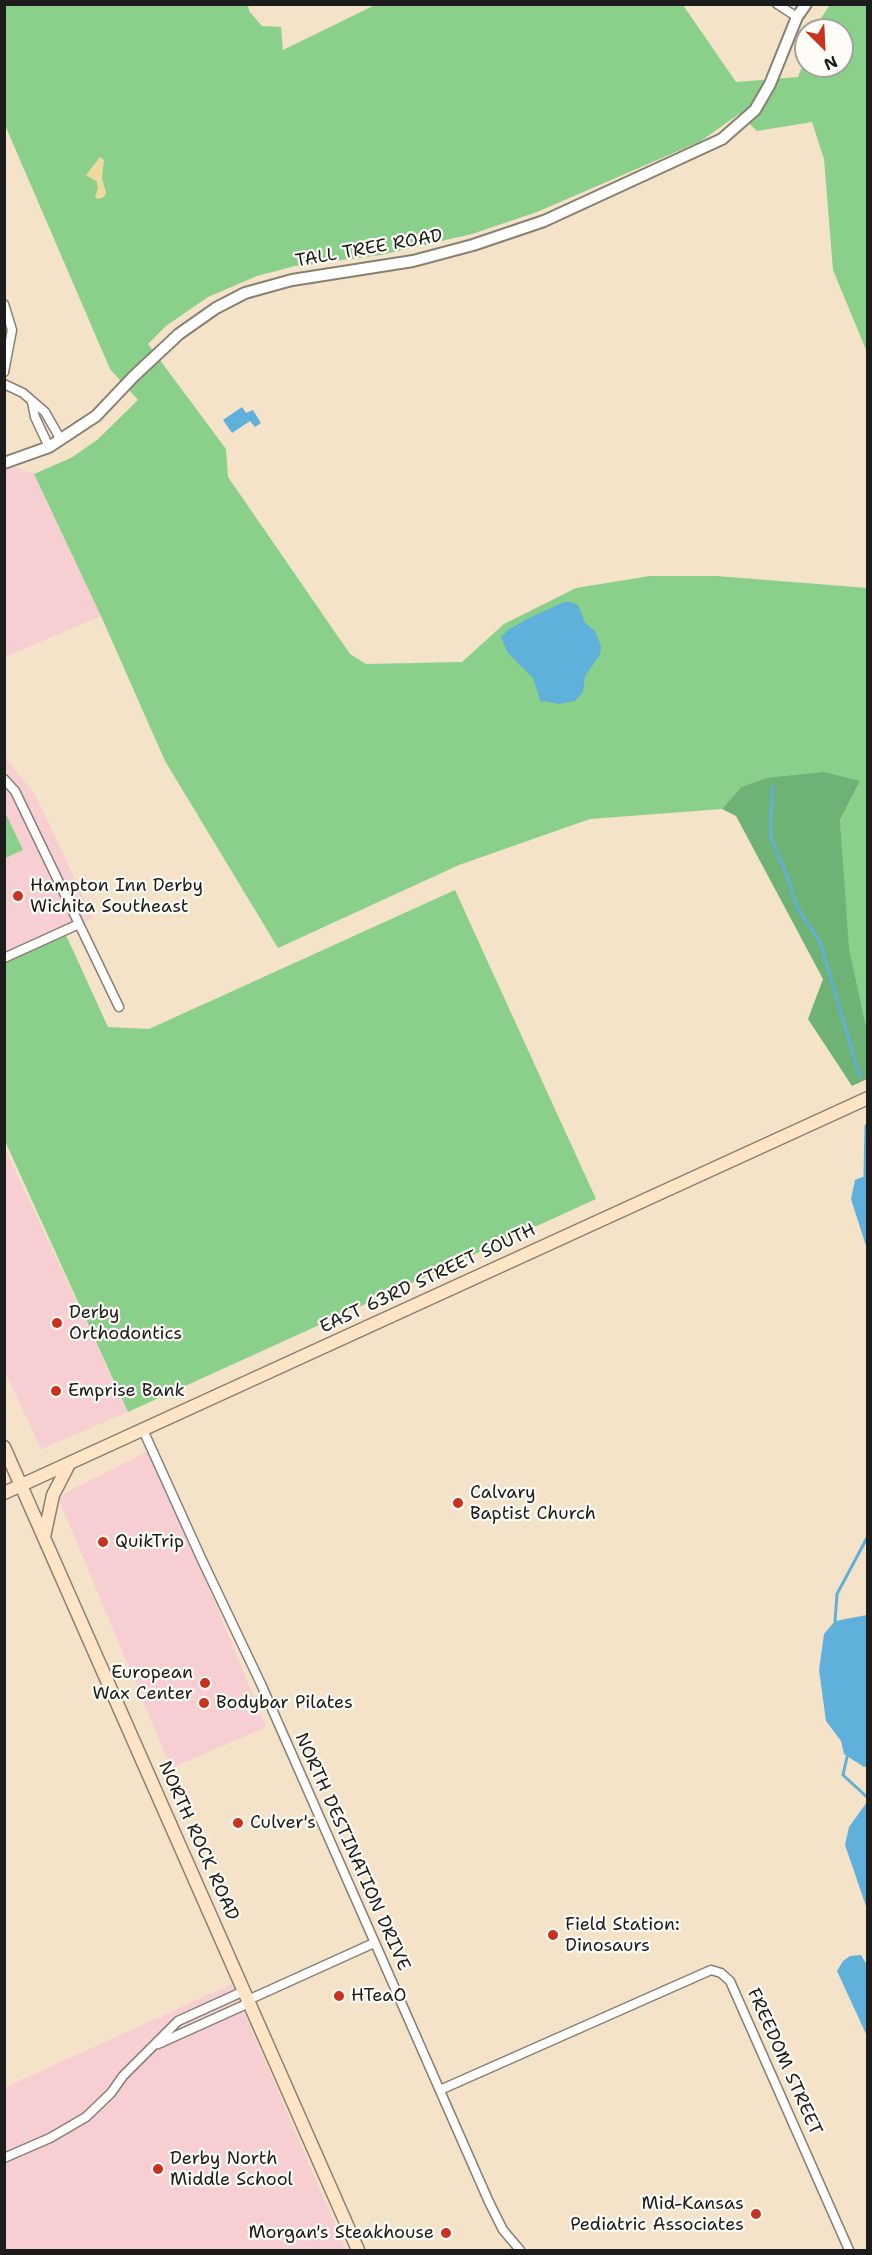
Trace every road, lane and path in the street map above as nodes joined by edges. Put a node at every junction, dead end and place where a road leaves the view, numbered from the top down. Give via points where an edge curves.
1 (777, 4) edge
2 (804, 5) edge
3 (797, 17) junction
4 (4, 304) edge
5 (4, 372) edge
6 (4, 384) edge
7 (32, 402) junction
8 (61, 440) junction
9 (49, 447) junction
10 (4, 463) edge
11 (4, 779) edge
12 (79, 924) junction
13 (4, 958) edge
14 (119, 1007) dead end
15 (867, 1098) edge
16 (143, 1430) junction
17 (4, 1447) edge
18 (69, 1464) junction
19 (22, 1486) junction
20 (4, 1493) edge
21 (44, 1537) junction
22 (374, 1943) junction
23 (247, 1998) junction
24 (152, 2046) junction
25 (440, 2090) junction
26 (4, 2158) edge
27 (358, 2250) edge
28 (520, 2250) edge
29 (849, 2250) edge

1 - 3 street
2 - 3 street, TALL TREE ROAD
3 - 8 street, TALL TREE ROAD via 755,110 722,139 544,221 473,245 413,261 292,280 245,293 179,334 96,416
4 - 5 street via 12,330
6 - 7 street
7 - 8 street via 45,412
7 - 9 street
8 - 9 street, TALL TREE ROAD
9 - 10 street, TALL TREE ROAD
11 - 12 street via 15,791
12 - 13 street
12 - 14 street
15 - 16 main road, EAST 63RD STREET SOUTH
16 - 18 main road, EAST 63RD STREET SOUTH
16 - 22 street, NORTH DESTINATION DRIVE via 261,1684
17 - 19 main road, NORTH ROCK ROAD
18 - 19 main road, EAST 63RD STREET SOUTH
18 - 21 main road via 53,1495
19 - 20 main road, EAST 63RD STREET SOUTH
19 - 21 main road, NORTH ROCK ROAD
21 - 23 main road, NORTH ROCK ROAD
22 - 23 street
22 - 25 street, NORTH DESTINATION DRIVE
23 - 24 street
23 - 24 street via 178,2021
23 - 27 main road, NORTH ROCK ROAD
24 - 26 street via 86,2116 50,2138
25 - 28 street, NORTH DESTINATION DRIVE via 503,2230
25 - 29 street, FREEDOM STREET via 711,1970 721,1973 730,1981

